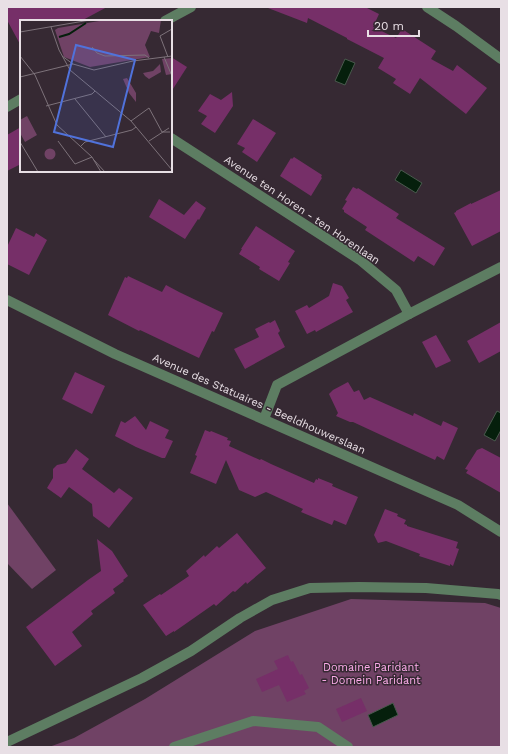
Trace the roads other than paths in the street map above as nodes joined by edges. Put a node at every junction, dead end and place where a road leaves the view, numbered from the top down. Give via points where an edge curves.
1 (191, 7) edge
2 (427, 7) edge
3 (167, 20) edge
4 (501, 59) edge
5 (20, 100) edge
6 (7, 107) edge
7 (172, 139) edge
8 (501, 267) edge
9 (7, 300) edge
10 (409, 314) junction
11 (264, 419) junction
12 (501, 532) edge
13 (500, 594) edge
14 (7, 742) edge
15 (174, 747) edge
16 (348, 747) edge

1 - 3 street
2 - 4 street
5 - 6 street
7 - 10 street, Avenue ten Horen - ten Horenlaan via 360,260 396,290
8 - 10 street
9 - 11 street, Avenue des Statuaires - Beeldhouwerslaan via 115,354
10 - 11 street via 276,385
11 - 12 street, Avenue des Statuaires - Beeldhouwerslaan via 458,505
13 - 14 street via 426,588 310,588 272,600 191,651 142,678
15 - 16 street via 253,721 318,727

